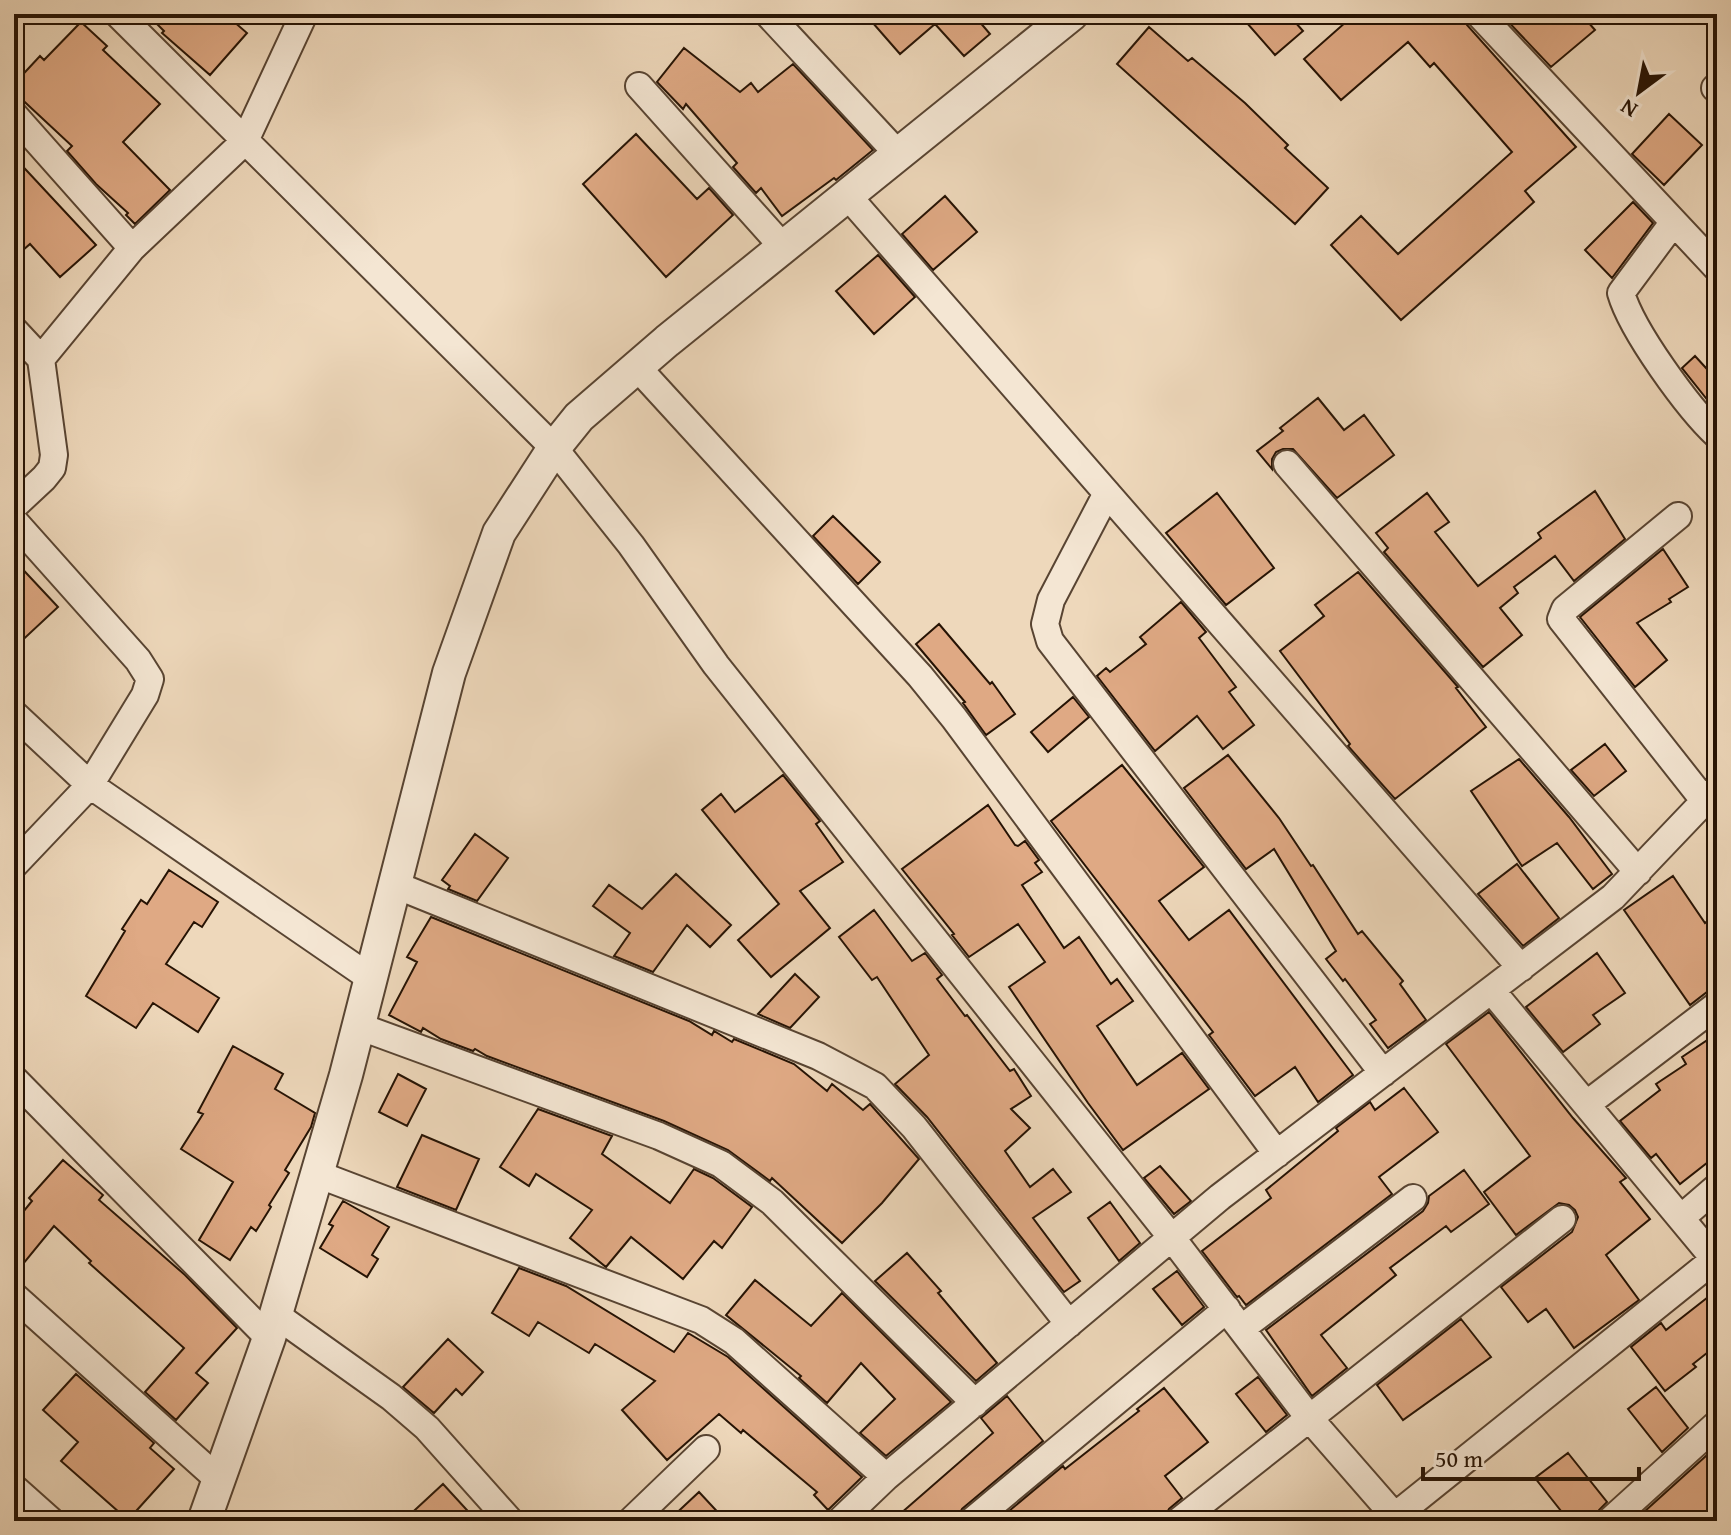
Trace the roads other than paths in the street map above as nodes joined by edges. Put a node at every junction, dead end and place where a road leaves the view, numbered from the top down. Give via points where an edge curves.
1 (118, 14) edge
2 (304, 14) edge
3 (768, 14) edge
4 (1072, 14) edge
5 (1479, 14) edge
6 (639, 86) dead end
7 (14, 115) edge
8 (245, 141) junction
9 (898, 154) junction
10 (847, 195) junction
11 (1673, 223) junction
12 (783, 247) junction
13 (132, 248) junction
14 (1717, 268) edge
15 (14, 330) edge
16 (41, 359) junction
17 (637, 367) junction
18 (1717, 435) edge
19 (554, 448) junction
20 (1287, 464) dead end
21 (1107, 493) junction
22 (14, 506) edge
23 (1678, 516) dead end
24 (14, 521) edge
25 (14, 714) edge
26 (90, 785) junction
27 (1710, 794) edge
28 (14, 865) edge
29 (1638, 872) junction
30 (393, 884) junction
31 (1521, 968) junction
32 (369, 977) junction
33 (1492, 991) junction
34 (1717, 1005) edge
35 (358, 1026) junction
36 (1383, 1073) junction
37 (14, 1079) edge
38 (1587, 1104) junction
39 (1277, 1154) junction
40 (317, 1174) junction
41 (1717, 1187) edge
42 (1413, 1198) dead end
43 (1681, 1218) junction
44 (1562, 1219) dead end
45 (1172, 1238) junction
46 (1716, 1260) edge
47 (14, 1296) edge
48 (1234, 1319) junction
49 (1069, 1324) junction
50 (272, 1326) junction
51 (975, 1403) junction
52 (1310, 1419) junction
53 (1717, 1424) edge
54 (706, 1449) dead end
55 (886, 1477) junction
56 (218, 1479) junction
57 (14, 1488) edge
58 (1395, 1519) edge
59 (51, 1521) edge
60 (204, 1521) edge
61 (510, 1521) edge
62 (631, 1521) edge
63 (840, 1521) edge
64 (972, 1521) edge
65 (1179, 1521) edge
66 (1610, 1521) edge

1 - 8 street
2 - 8 street
3 - 9 street
4 - 9 street
5 - 11 street
6 - 12 street
7 - 13 street
8 - 13 street
8 - 19 street
9 - 10 street
10 - 12 street
10 - 21 street
11 - 14 street
11 - 18 street via 1621,293 1627,312 1677,387
12 - 17 street
13 - 16 street
15 - 16 street
16 - 22 street via 52,468
17 - 19 street via 579,417
17 - 39 street via 920,676
19 - 30 street via 499,533 449,673
19 - 45 street via 716,665
20 - 29 street
21 - 31 street
21 - 36 street via 1051,600 1045,624 1050,641
23 - 27 street via 1565,609 1561,619
24 - 26 street via 150,679
25 - 26 street
26 - 28 street
26 - 32 street
27 - 29 street
29 - 31 street
30 - 32 street
30 - 49 street via 818,1056 875,1086 914,1127
31 - 33 street
32 - 35 street
33 - 36 street
33 - 38 street
34 - 38 street
35 - 40 street
35 - 51 street via 659,1136 721,1164 772,1202
36 - 39 street
37 - 50 street
38 - 43 street
39 - 45 street
40 - 50 street
40 - 55 street via 701,1320 734,1341
41 - 43 street
42 - 48 street
43 - 46 street
44 - 52 street
45 - 48 street
45 - 49 street
46 - 58 street
47 - 56 street
48 - 52 street
48 - 64 street
49 - 51 street
50 - 56 street
50 - 61 street via 391,1397 427,1428
51 - 55 street
52 - 58 street
52 - 65 street
53 - 66 street
54 - 62 street
55 - 63 street
56 - 60 street
57 - 59 street

